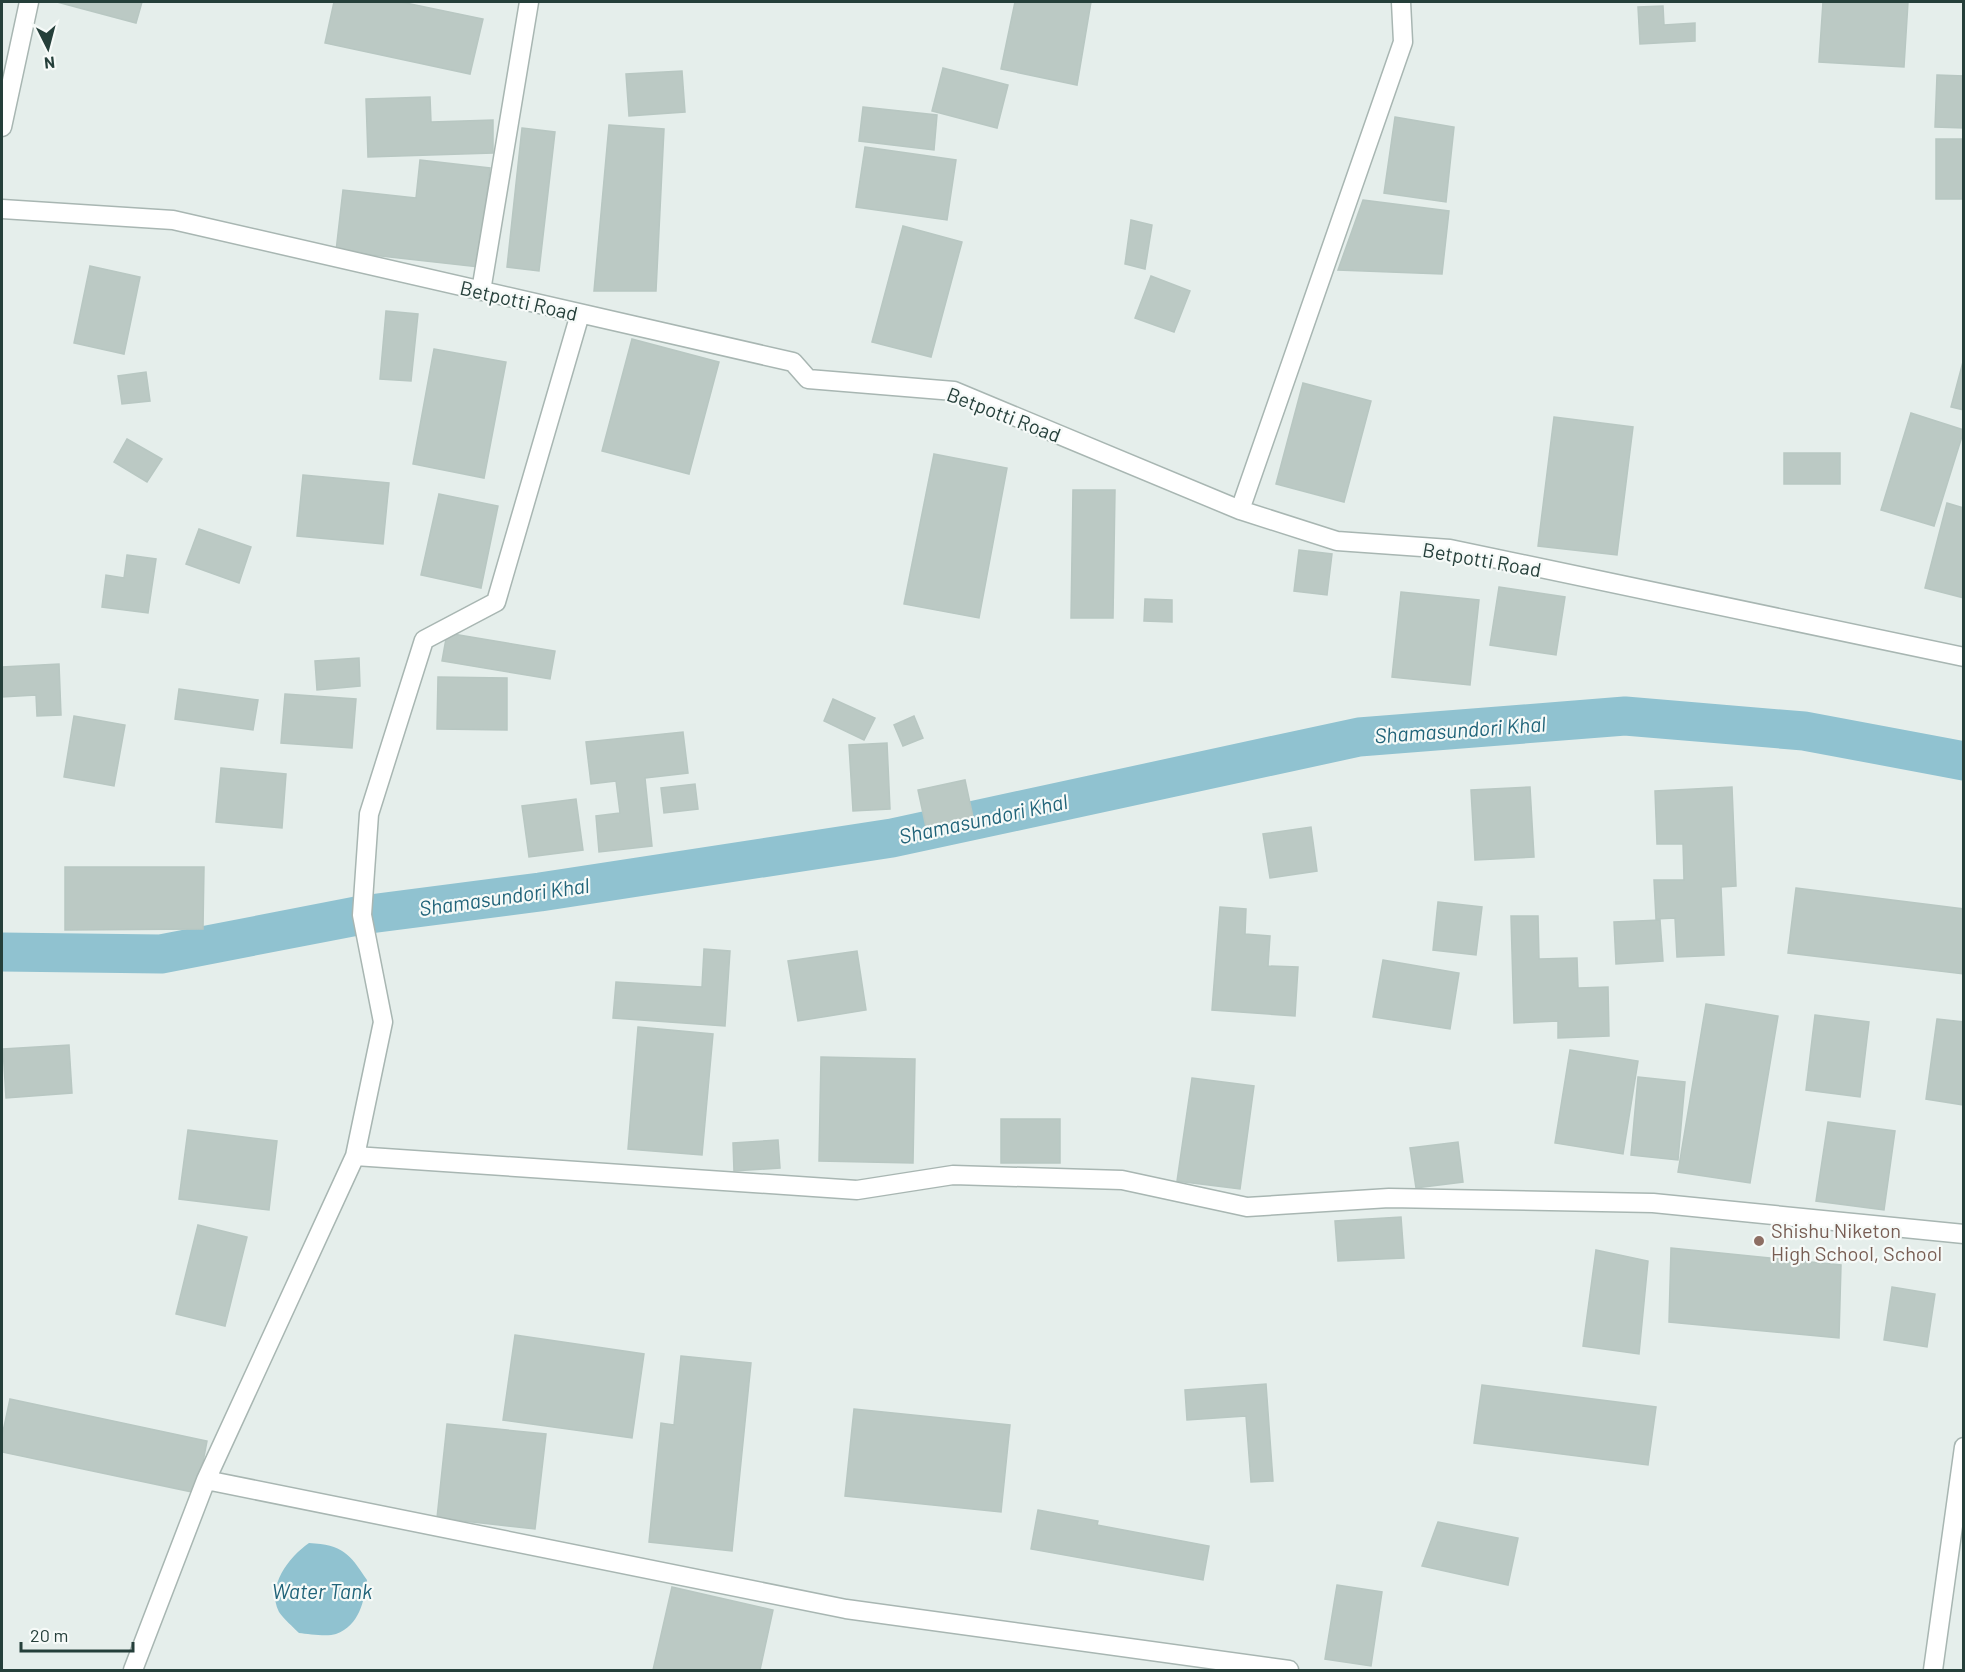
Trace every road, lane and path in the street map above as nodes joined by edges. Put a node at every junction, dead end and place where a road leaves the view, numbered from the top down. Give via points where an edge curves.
1 (29, 2) edge
2 (529, 2) edge
3 (1401, 2) edge
4 (2, 127) edge
5 (2, 209) edge
6 (481, 291) junction
7 (579, 314) junction
8 (1240, 510) junction
9 (1964, 657) edge
10 (355, 1156) junction
11 (1964, 1234) edge
12 (1964, 1447) edge
13 (206, 1480) junction
14 (133, 1671) edge
15 (1289, 1671) edge
16 (1933, 1671) edge

1 - 4 street
2 - 6 street
3 - 8 street via 1403,42
5 - 6 street, Betpotti Road via 173,220
6 - 7 street, Betpotti Road
7 - 8 street, Betpotti Road via 793,362 808,379 954,391
7 - 10 street via 496,602 424,640 369,814 362,915 383,1022
8 - 9 street, Betpotti Road via 1337,541 1450,549
10 - 11 street via 856,1190 953,1175 1122,1180 1247,1207 1389,1198 1653,1203
10 - 13 street
12 - 16 street
13 - 14 street
13 - 15 street via 846,1610

